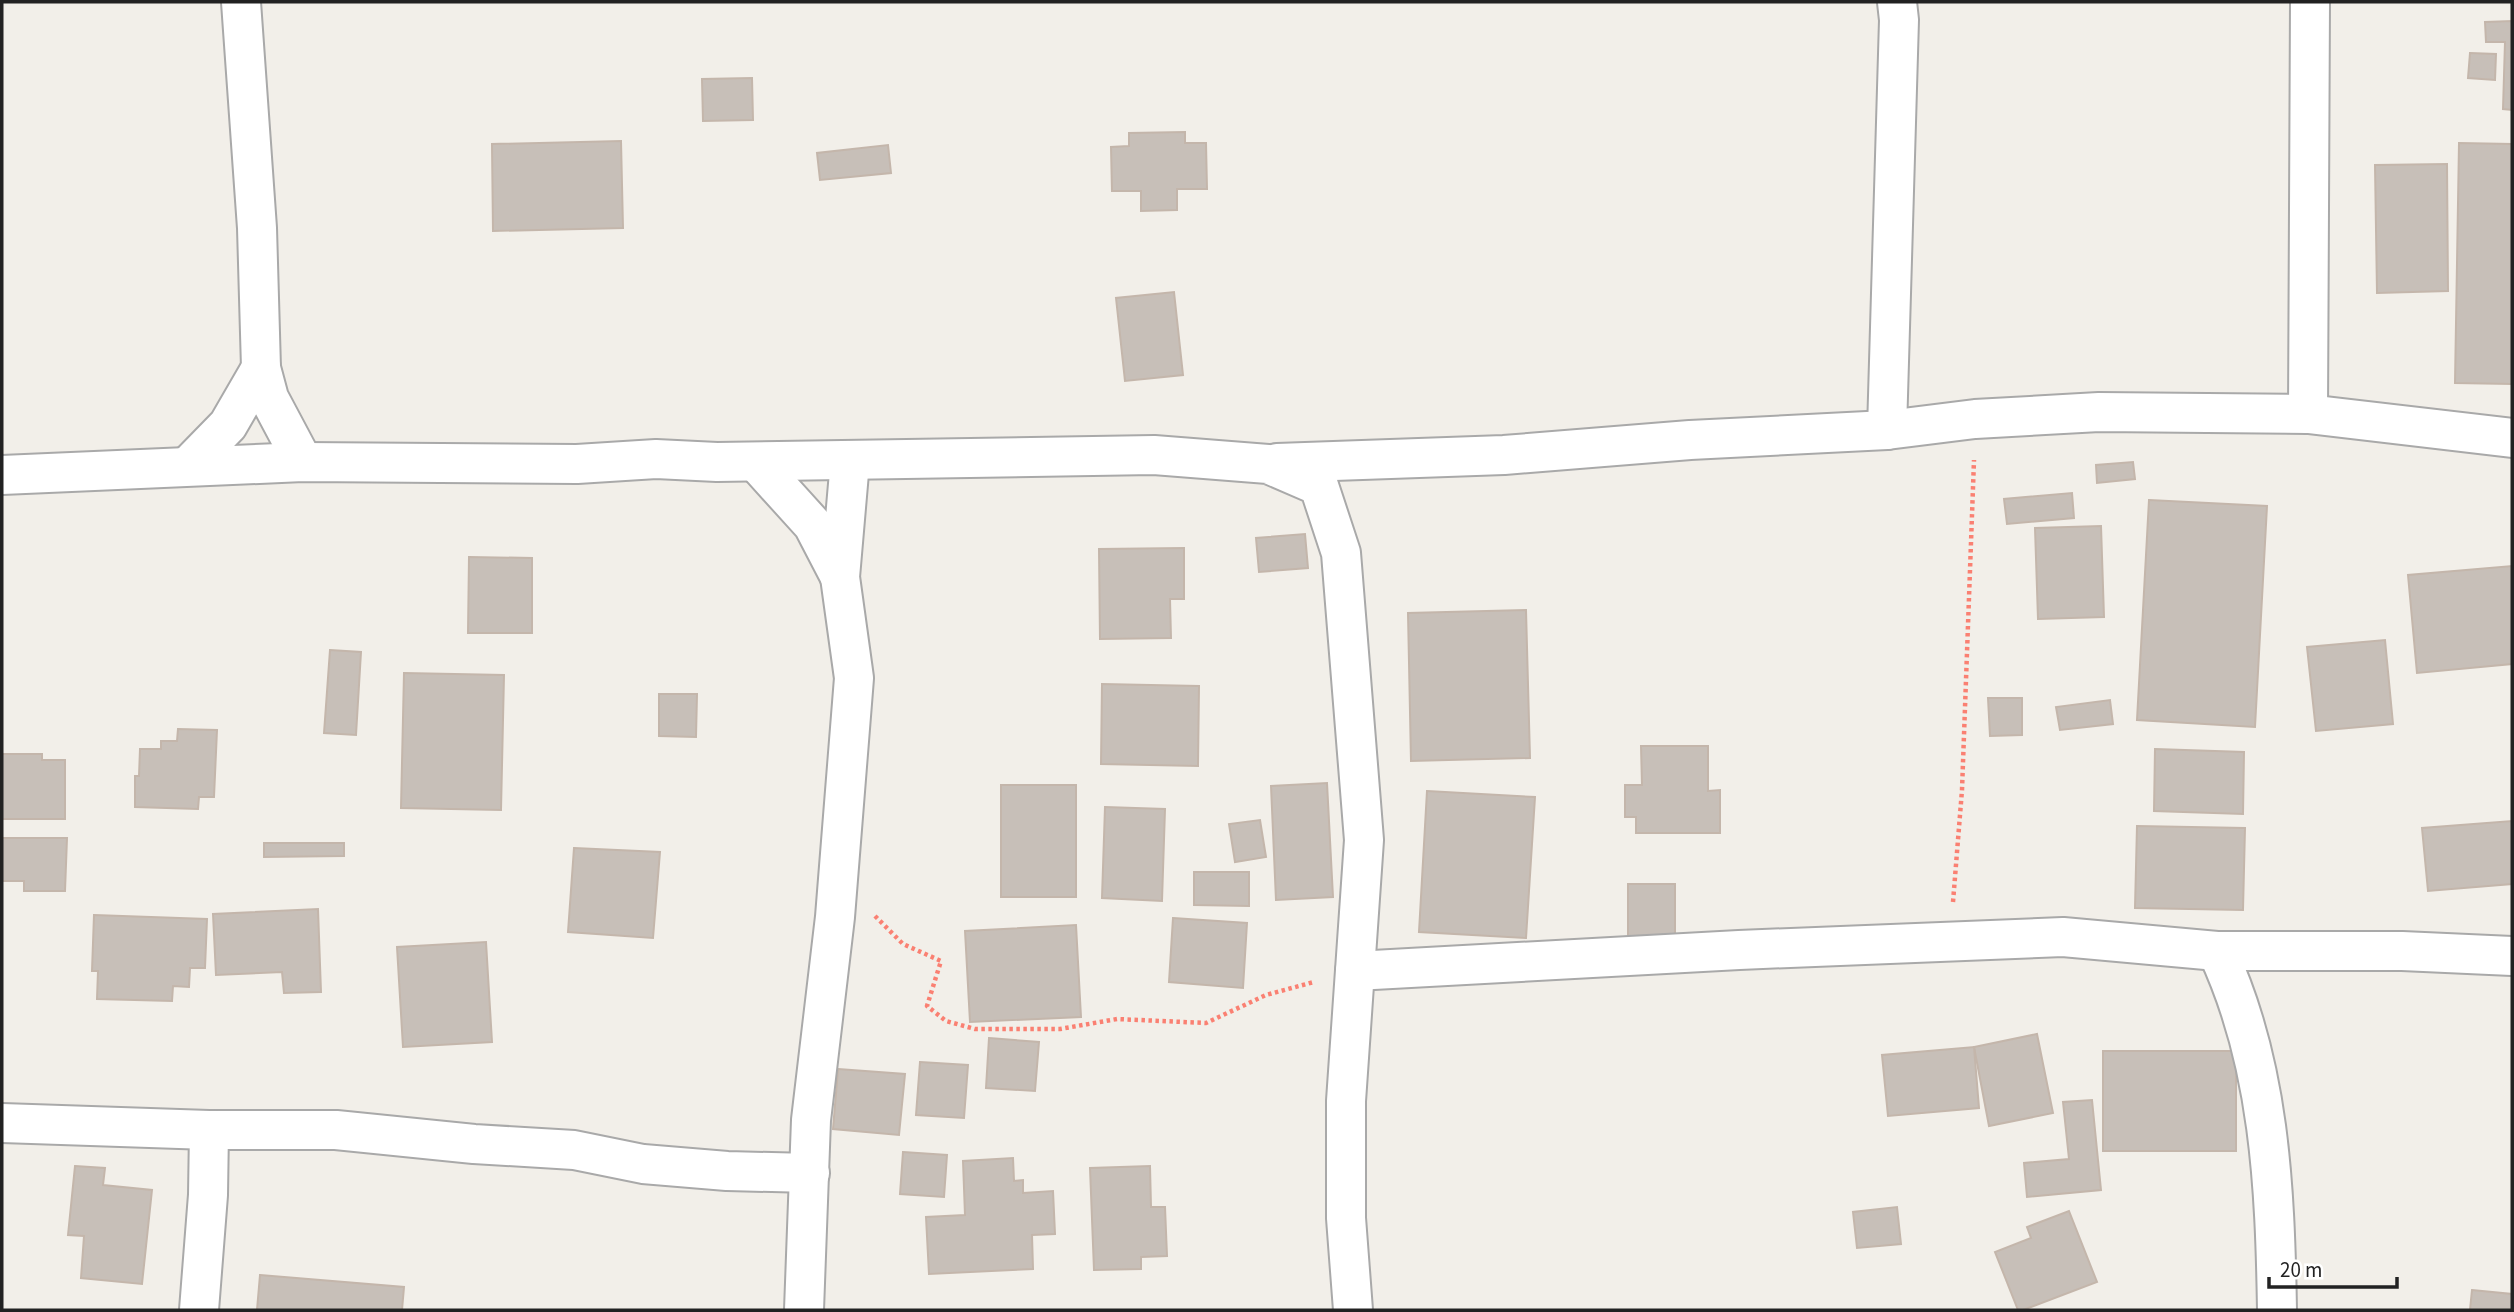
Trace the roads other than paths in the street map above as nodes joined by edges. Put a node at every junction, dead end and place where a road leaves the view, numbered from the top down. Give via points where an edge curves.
1 (241, 2) edge
2 (1897, 2) edge
3 (2309, 2) edge
4 (261, 368) junction
5 (2308, 414) junction
6 (1887, 430) junction
7 (2512, 438) edge
8 (303, 461) junction
9 (756, 461) junction
10 (850, 461) junction
11 (1268, 464) junction
12 (188, 467) junction
13 (2, 475) edge
14 (840, 578) junction
15 (2217, 951) junction
16 (2512, 956) edge
17 (1355, 971) junction
18 (2, 1123) edge
19 (209, 1130) junction
20 (810, 1173) junction
21 (199, 1310) edge
22 (804, 1310) edge
23 (1353, 1310) edge
24 (2277, 1310) edge

1 - 4 street via 257,228
2 - 6 street
3 - 5 street
4 - 8 street via 269,398
4 - 12 street via 228,425
5 - 6 street via 2099,412 1975,419
5 - 7 street
6 - 11 street via 1504,455
8 - 9 street
8 - 12 street
9 - 10 street
9 - 14 street via 813,525
10 - 11 street via 1154,455
10 - 14 street
11 - 17 street via 1319,486 1340,553 1364,840
12 - 13 street
14 - 20 street via 854,678 839,871 811,1120
15 - 16 street
15 - 17 street via 2063,937
15 - 24 street via 2235,989 2260,1076 2271,1159
17 - 23 street via 1346,1101 1346,1218
18 - 19 street
19 - 20 street via 336,1130 574,1150 643,1164
19 - 21 street
20 - 22 street

